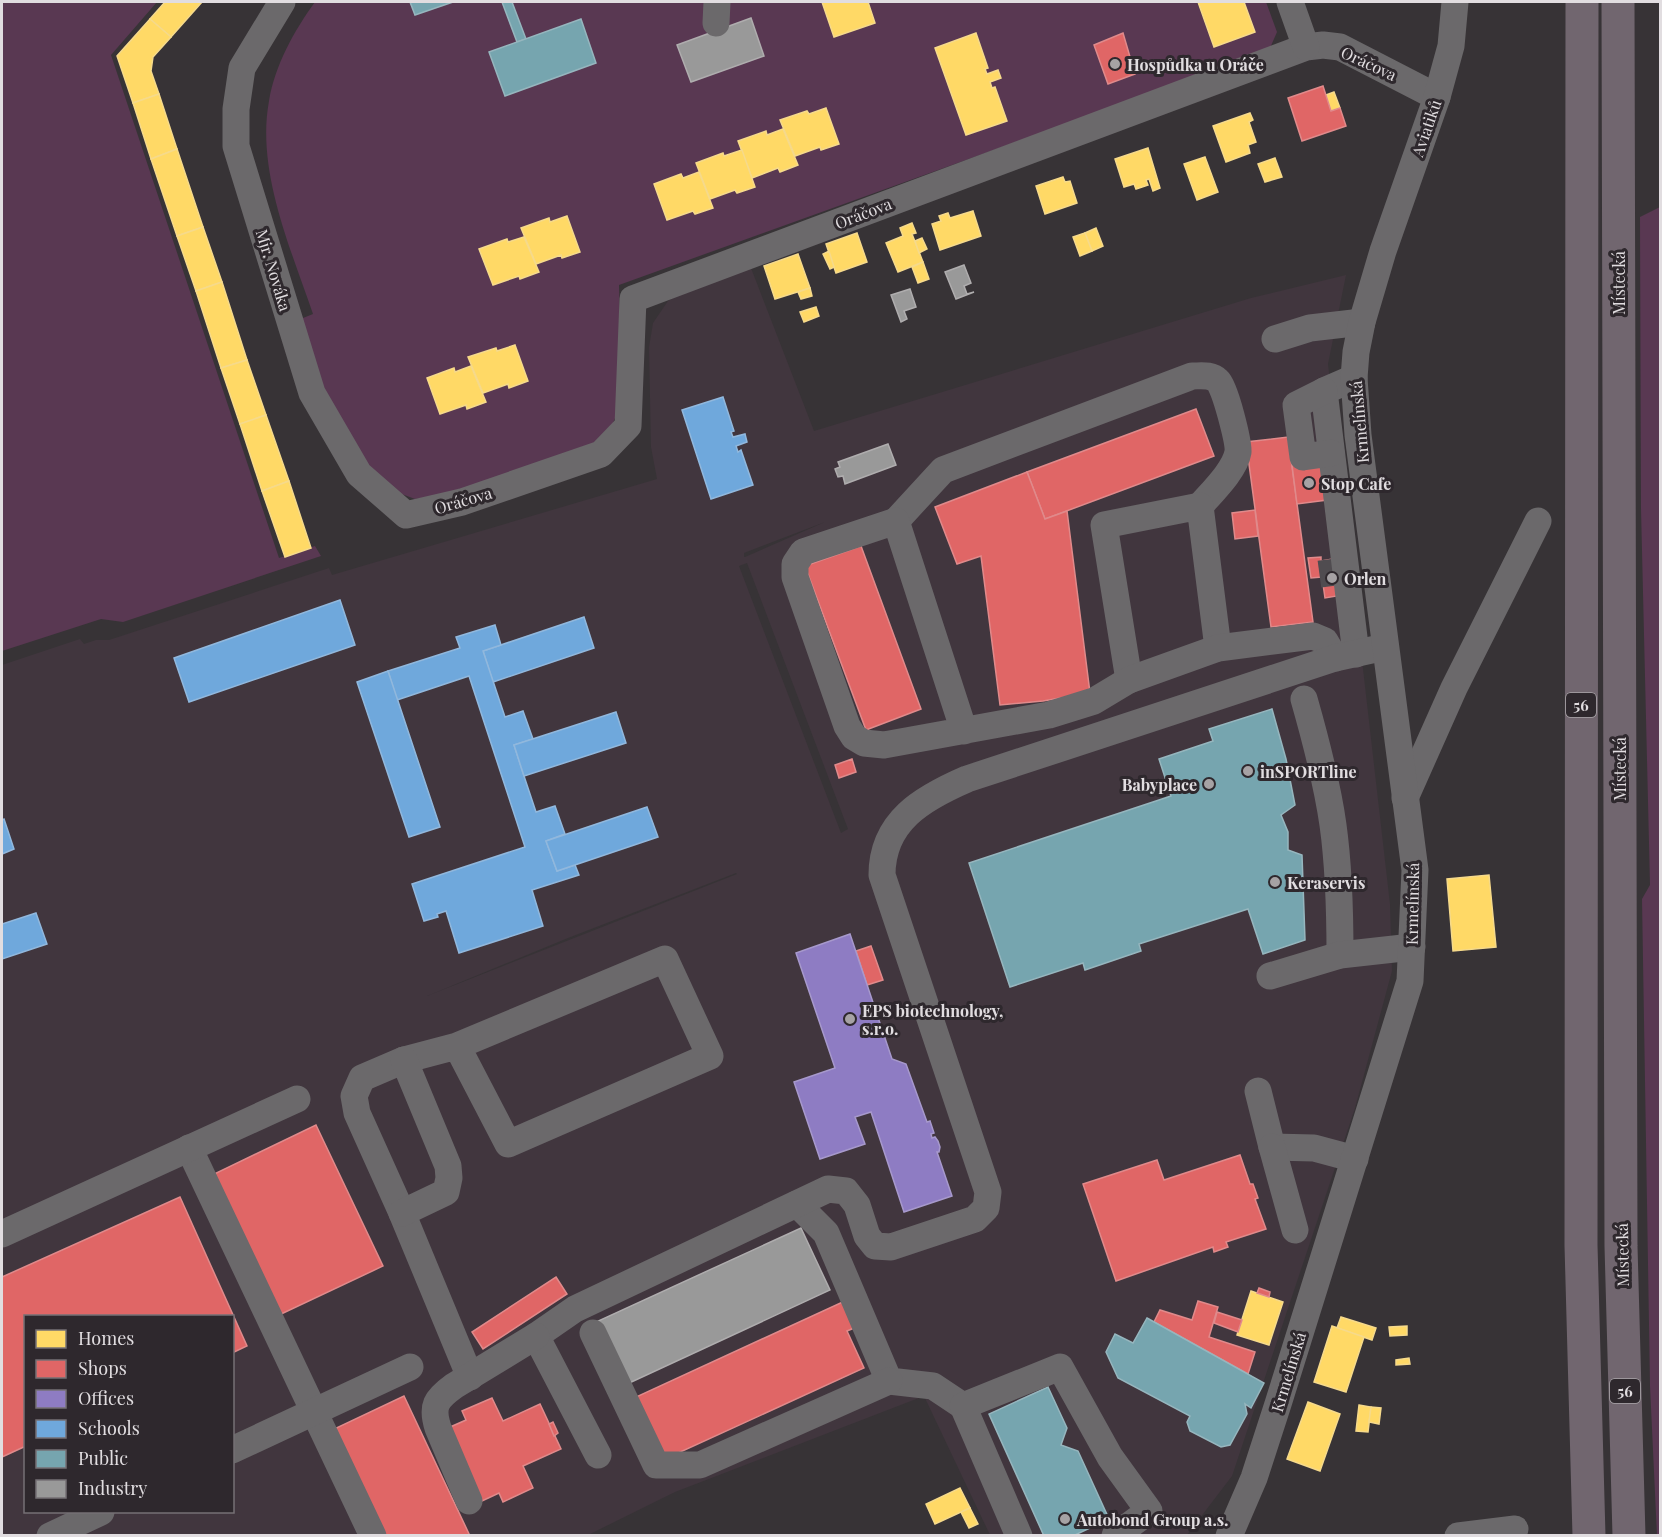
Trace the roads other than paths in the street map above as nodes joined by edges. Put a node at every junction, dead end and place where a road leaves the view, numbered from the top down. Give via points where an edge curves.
1 (282, 2) edge
2 (1290, 2) edge
3 (1455, 2) edge
4 (1582, 2) edge
5 (1618, 2) edge
6 (1306, 47) junction
7 (1437, 97) junction
8 (1383, 251) joint
9 (1362, 322) junction
10 (1275, 339) dead end
11 (1354, 378) junction
12 (1200, 506) junction
13 (406, 515) joint
14 (896, 521) junction
15 (1538, 521) dead end
16 (1336, 596) tunnel mouth
17 (1352, 622) junction
18 (1385, 647) junction
19 (1218, 648) junction
20 (1345, 656) junction
21 (1129, 680) junction
22 (1304, 699) dead end
23 (964, 731) junction
24 (1405, 798) junction
25 (1412, 946) junction
26 (1340, 955) junction
27 (1270, 976) dead end
28 (457, 1046) junction
29 (404, 1060) junction
30 (1258, 1091) dead end
31 (297, 1099) dead end
32 (1272, 1147) junction
33 (189, 1148) junction
34 (1354, 1159) junction
35 (797, 1204) junction
36 (402, 1213) junction
37 (1295, 1230) dead end
38 (2, 1234) edge
39 (593, 1333) dead end
40 (536, 1336) junction
41 (410, 1367) dead end
42 (470, 1377) junction
43 (889, 1381) junction
44 (963, 1406) junction
45 (314, 1411) junction
46 (234, 1448) edge
47 (598, 1455) dead end
48 (469, 1501) dead end
49 (99, 1513) edge
50 (1515, 1529) dead end
51 (50, 1536) edge
52 (374, 1536) edge
53 (1019, 1536) edge
54 (1115, 1536) edge
55 (1229, 1536) edge
56 (1458, 1536) edge
57 (1589, 1536) edge
58 (1629, 1536) edge

1 - 13 street, Mjr. Nováka via 242,68 236,146 312,393 359,474
2 - 6 street
3 - 7 street, Aviatiků via 1451,46
4 - 57 highway, 56 via 1581,1245
5 - 58 highway, Místecká / 56 via 1621,1246
6 - 7 street, Oráčova via 1340,47
6 - 13 street, Oráčova via 633,299 628,426 601,454 462,502
7 - 8 street, Aviatiků
8 - 9 street, Krmelínská
9 - 10 street via 1318,327
9 - 11 street, Krmelínská
11 - 17 street via 1324,391 1337,551
11 - 18 street, Krmelínská
12 - 14 street via 1232,466 1238,452 1237,436 1220,382 1210,376 1192,376 943,470
12 - 19 street
12 - 21 street via 1104,525
14 - 23 street
14 - 23 street via 803,552 795,564 795,577 854,737 864,743 884,745
15 - 24 street via 1454,688
16 - 17 street via 1339,620
17 - 20 street
18 - 20 street
18 - 24 street, Krmelínská
19 - 20 street via 1313,636
19 - 21 street
20 - 35 street via 967,779 903,815 886,845 882,875 988,1192 986,1208 975,1219 891,1247 875,1246 846,1191 828,1189
21 - 23 street via 1094,701 1049,715
22 - 26 street via 1322,763 1333,826
24 - 25 street, Krmelínská via 1415,870
25 - 26 street
25 - 34 street, Krmelínská via 1410,981
26 - 27 street
28 - 28 street via 665,959 710,1056 508,1144
28 - 29 street
29 - 36 street via 448,1166 449,1178 446,1192
29 - 36 street via 362,1078 354,1096 357,1113
30 - 32 street
31 - 33 street
32 - 34 street via 1314,1148
32 - 37 street
33 - 38 street
33 - 45 street
34 - 55 street, Krmelínská via 1254,1478
35 - 40 street via 575,1309
35 - 43 street via 826,1233
36 - 42 street
39 - 43 street via 656,1465 700,1465
40 - 42 street
40 - 47 street
41 - 45 street
42 - 48 street via 442,1395 435,1408 438,1428
43 - 44 street via 933,1386
44 - 53 street
44 - 54 street via 1060,1367 1110,1457 1149,1511
45 - 46 street
45 - 52 street
49 - 51 street
50 - 56 street

